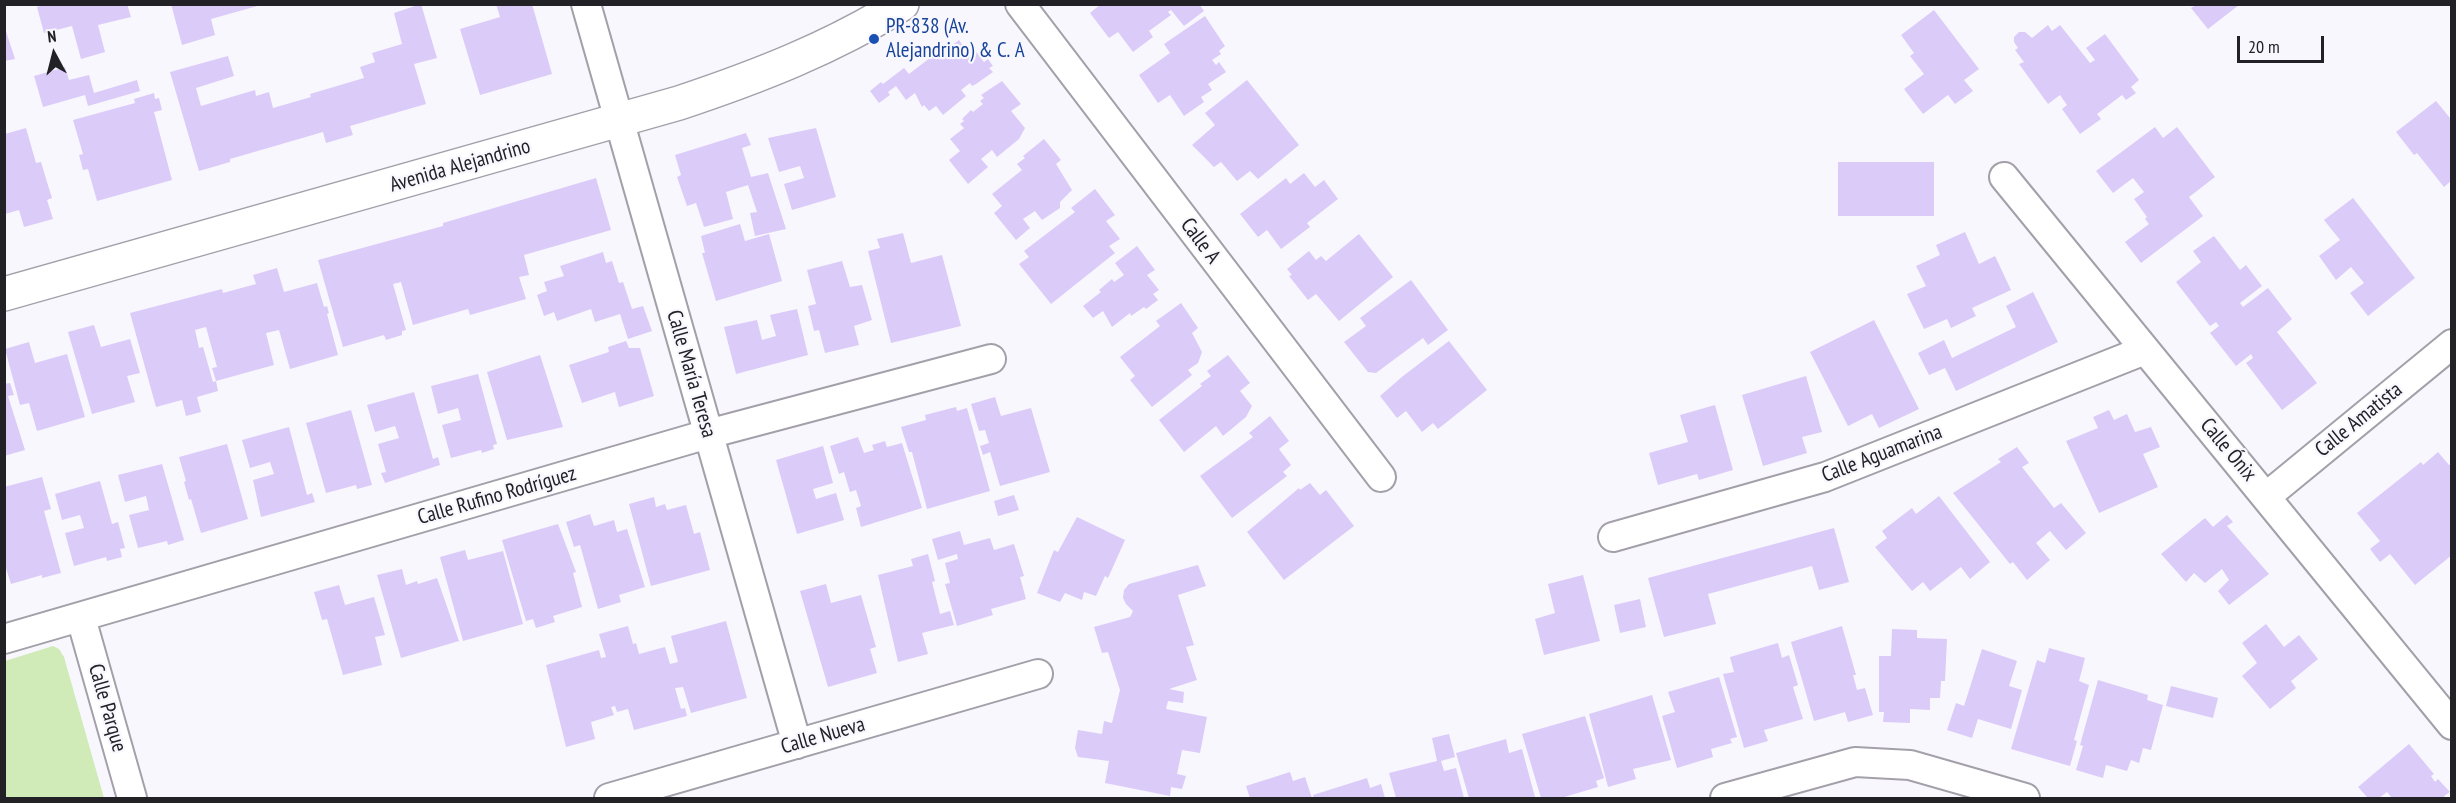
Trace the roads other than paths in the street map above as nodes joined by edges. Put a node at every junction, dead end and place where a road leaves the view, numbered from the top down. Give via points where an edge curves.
1 (586, 4) edge
2 (902, 4) edge
3 (1020, 4) edge
4 (618, 122) junction
5 (2004, 177) dead end
6 (4, 294) edge
7 (2451, 344) edge
8 (2145, 350) junction
9 (991, 359) dead end
10 (708, 434) junction
11 (1381, 477) dead end
12 (2267, 496) junction
13 (1613, 537) dead end
14 (81, 618) junction
15 (4, 639) edge
16 (1038, 674) dead end
17 (2451, 725) edge
18 (797, 744) junction
19 (132, 798) edge
20 (609, 798) edge
21 (1725, 798) edge
22 (2025, 798) edge

1 - 4 street, Calle María Teresa
2 - 4 street, Avenida Alejandrino via 868,26 743,82
3 - 11 street, Calle A
4 - 6 street, Avenida Alejandrino
4 - 10 street, Calle María Teresa
5 - 8 street, Calle Ónix
7 - 12 street, Calle Amatista
8 - 12 street, Calle Ónix
8 - 13 street, Calle Aguamarina via 1825,477
9 - 10 street, Calle Rufino Rodríguez
10 - 14 street, Calle Rufino Rodríguez
10 - 18 street, Calle María Teresa
12 - 17 street, Calle Ónix
14 - 15 street, Calle Rufino Rodríguez
14 - 19 street, Calle Parque
16 - 18 street, Calle Nueva
18 - 20 street, Calle Nueva
21 - 22 street via 1855,762 1910,765

